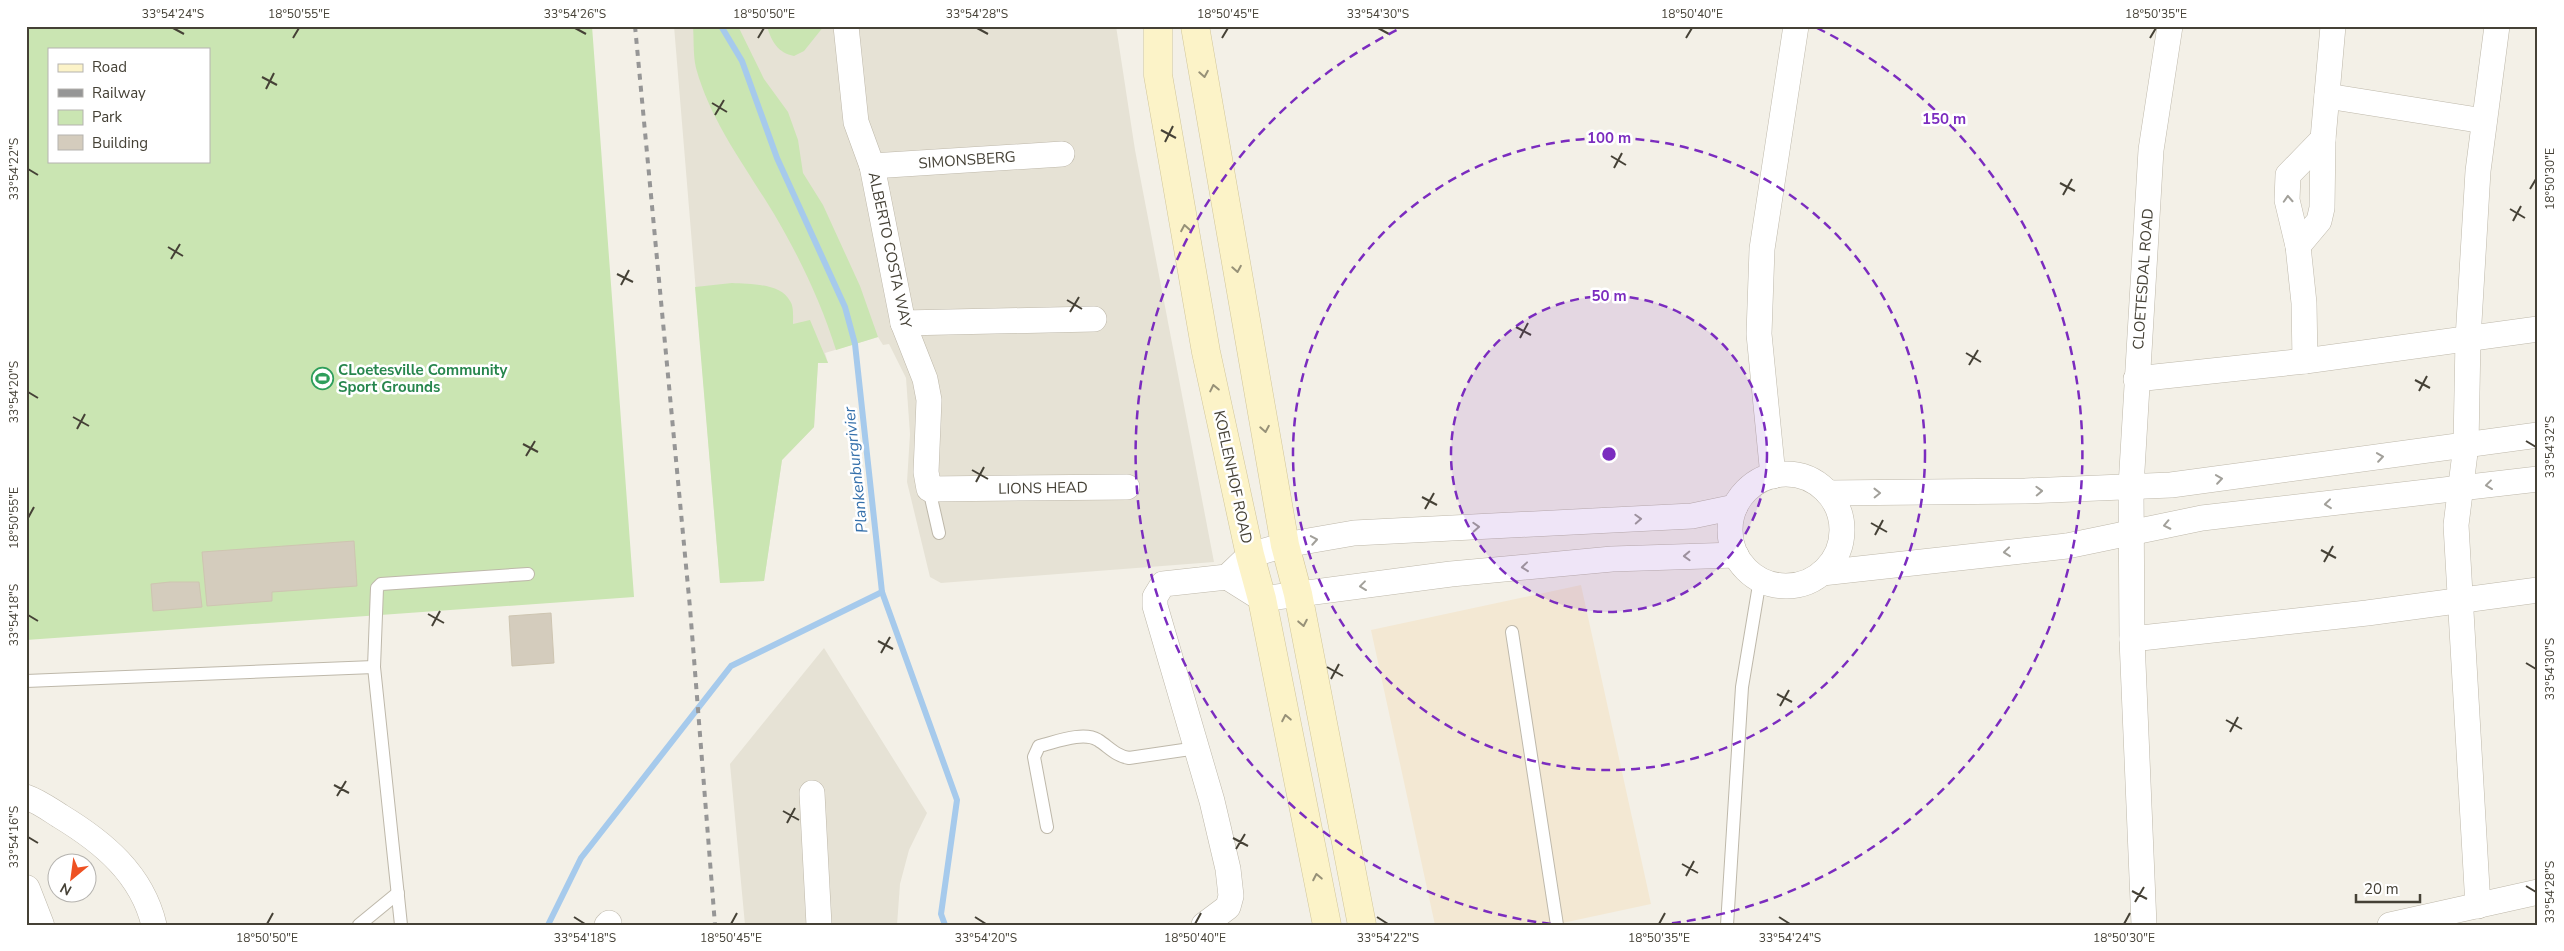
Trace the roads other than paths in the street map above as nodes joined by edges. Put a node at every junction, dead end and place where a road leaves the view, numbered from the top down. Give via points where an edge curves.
1 (846, 26) edge
2 (1158, 26) edge
3 (1195, 26) edge
4 (1796, 26) edge
5 (2170, 26) edge
6 (2333, 26) edge
7 (2498, 26) edge
8 (2327, 96) junction
9 (2484, 121) junction
10 (2323, 139) junction
11 (1062, 154) dead end
12 (872, 166) junction
13 (2298, 246) junction
14 (1094, 319) dead end
15 (903, 323) junction
16 (2538, 329) edge
17 (2468, 339) junction
18 (2305, 361) junction
19 (2136, 379) junction
20 (2538, 436) edge
21 (2466, 445) junction
22 (1773, 476) junction
23 (2538, 479) edge
24 (1127, 487) dead end
25 (2131, 487) junction
26 (929, 489) junction
27 (2461, 489) junction
28 (1828, 493) junction
29 (1735, 507) junction
30 (939, 533) dead end
31 (2131, 533) junction
32 (1285, 545) junction
33 (1250, 555) junction
34 (1736, 555) junction
35 (1822, 573) junction
36 (528, 574) dead end
37 (1227, 577) junction
38 (1760, 579) junction
39 (2538, 590) edge
40 (1298, 594) junction
41 (1262, 599) junction
42 (2459, 601) junction
43 (1512, 632) dead end
44 (2132, 639) junction
45 (374, 667) junction
46 (26, 681) edge
47 (1197, 748) junction
48 (812, 793) dead end
49 (26, 797) edge
50 (1047, 827) dead end
51 (26, 888) edge
52 (2538, 892) edge
53 (398, 893) junction
54 (2478, 906) junction
55 (40, 925) edge
56 (154, 925) edge
57 (359, 925) edge
58 (400, 925) edge
59 (820, 925) edge
60 (1204, 925) edge
61 (1327, 925) edge
62 (1362, 925) edge
63 (1557, 925) edge
64 (1727, 925) edge
65 (2144, 925) edge
66 (2390, 925) edge

1 - 12 street, ALBERTO COSTA WAY via 856,122
33 -> 2 main road, KOELENHOF ROAD via 1206,352 1158,75
3 -> 32 main road
4 - 22 street via 1762,249 1759,334
5 - 19 street, CLOETESDAL ROAD via 2151,150
6 - 8 street
7 - 9 street
8 - 9 street
8 - 10 street
9 - 17 street
10 - 13 street via 2319,220
13 -> 10 street via 2287,200 2288,175
11 - 12 street, SIMONSBERG
12 - 15 street, ALBERTO COSTA WAY
13 - 18 street via 2304,303
14 - 15 street
15 - 26 street, ALBERTO COSTA WAY via 925,379
16 - 17 street
17 - 18 street
17 - 21 street
18 - 19 street
19 - 25 street, CLOETESDAL ROAD
20 - 21 street
25 -> 21 street via 2171,485
21 - 27 street
22 - 28 street via 1803,477
22 - 29 street via 1757,482
23 -> 27 street
24 - 26 street, LIONS HEAD
28 -> 25 street
25 - 31 street, CLOETESDAL ROAD
26 - 30 lane, ALBERTO COSTA WAY
27 -> 31 street via 2202,518
27 - 42 street via 2456,524
28 - 35 street via 1842,525 1841,543 1834,559
32 -> 29 street via 1354,534 1692,516
29 - 34 street via 1730,523
31 -> 35 street via 2067,546
31 - 44 street, CLOETESDAL ROAD
32 - 33 street
32 - 40 main road
33 - 37 street
33 - 41 main road, KOELENHOF ROAD
34 - 38 street via 1746,569
34 -> 40 street via 1612,558
35 - 38 street via 1808,582 1792,586 1775,585
36 - 45 lane via 378,586
37 - 41 street
37 - 47 street via 1163,584 1155,597
38 - 64 lane via 1742,687
39 - 42 street
40 - 41 street
40 -> 62 main road
61 -> 41 main road, KOELENHOF ROAD
42 - 44 street
42 - 54 street
43 - 63 lane
44 - 65 street, CLOETESDAL ROAD
45 - 46 lane
45 - 53 lane
47 - 50 lane via 1129,758 1120,756 1089,736 1039,746 1034,757
47 - 60 street via 1228,869 1231,896 1228,907
48 - 59 street
49 - 56 street via 72,823 122,863 149,907
51 - 55 street
52 - 54 street
53 - 57 lane
53 - 58 lane
54 - 66 street

